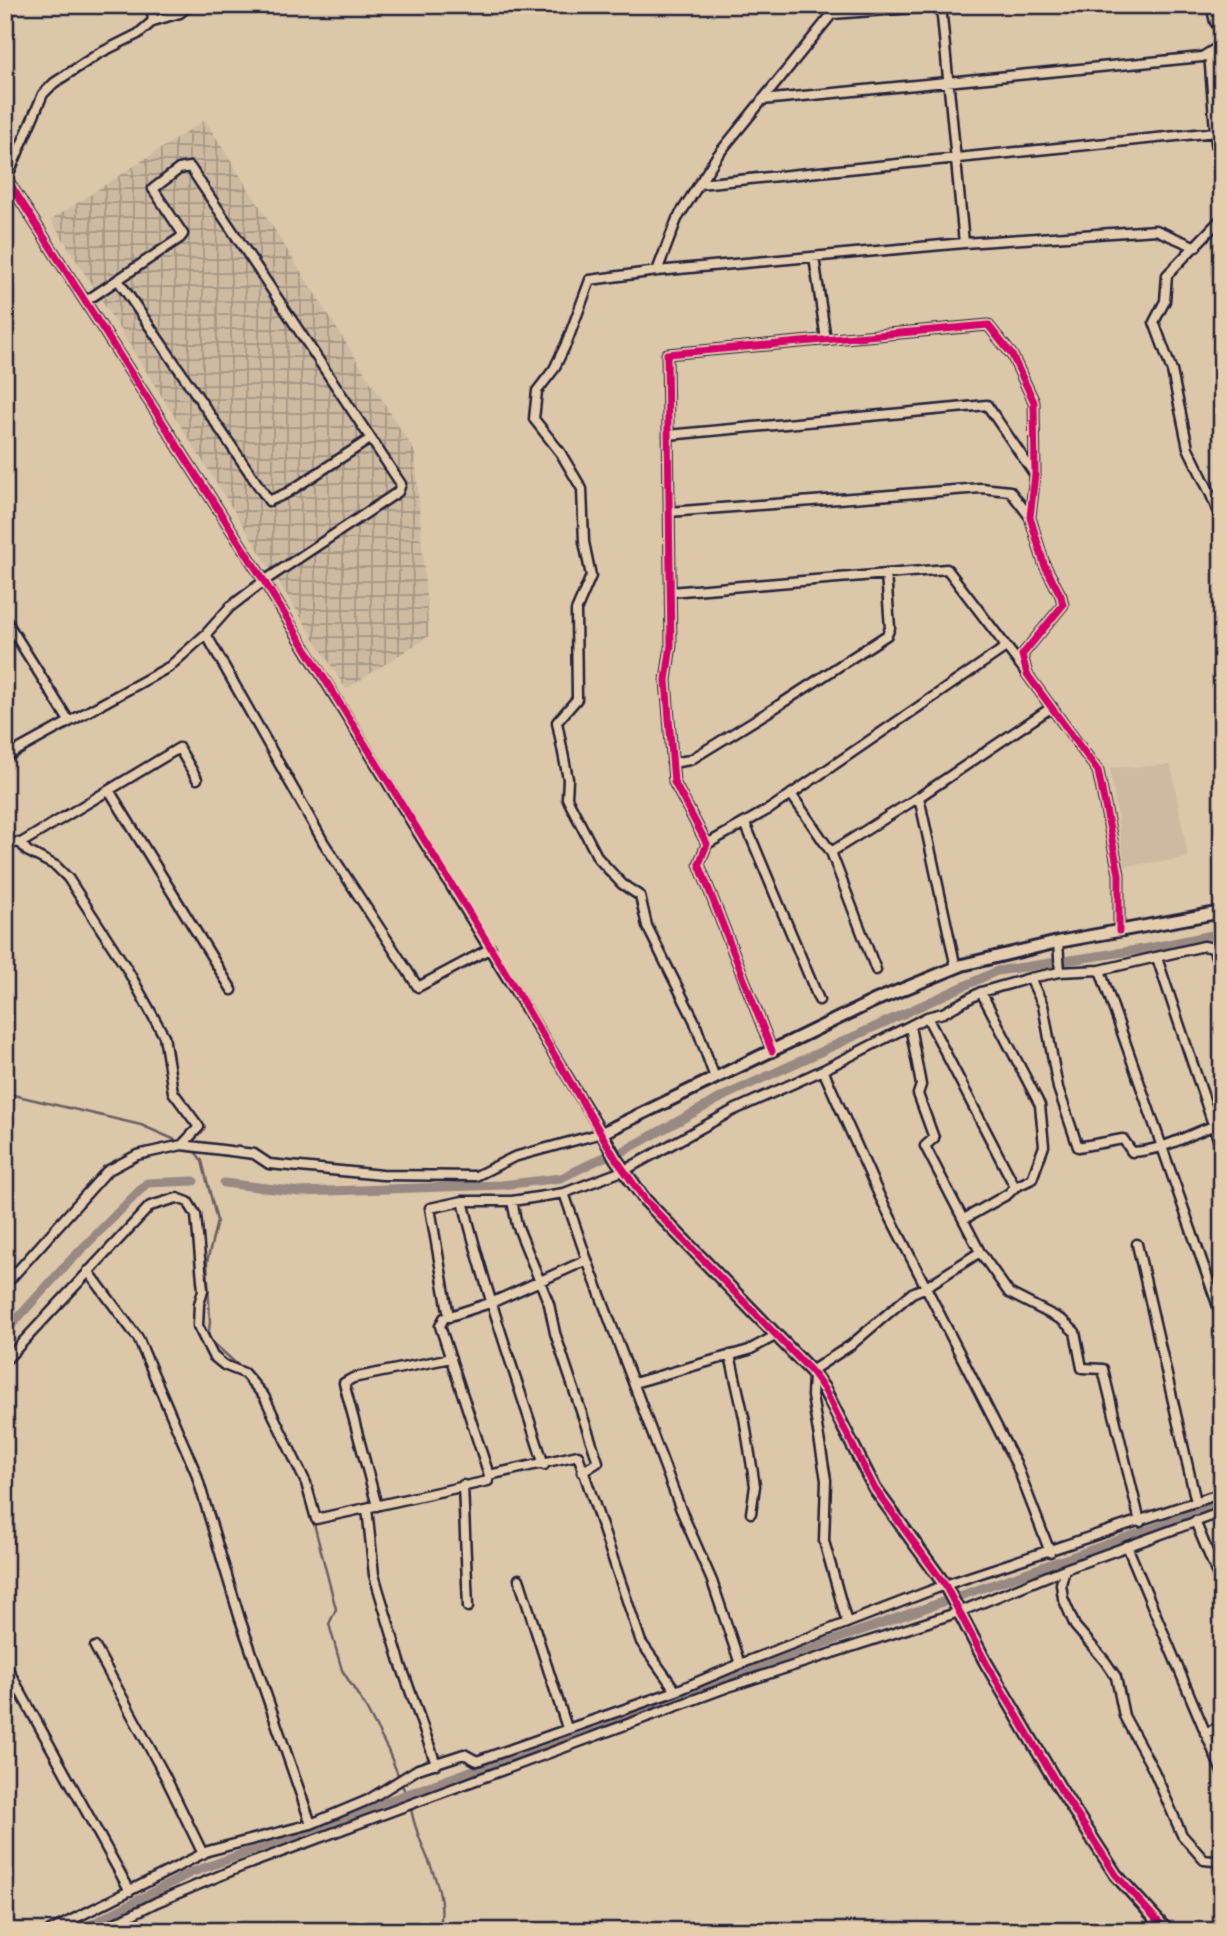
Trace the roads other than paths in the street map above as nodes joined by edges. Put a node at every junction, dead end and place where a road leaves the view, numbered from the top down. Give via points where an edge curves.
1 (151, 5) edge
2 (190, 5) edge
3 (951, 5) edge
4 (1211, 5) edge
5 (941, 6) edge
6 (153, 21) junction
7 (1222, 31) edge
8 (1222, 49) edge
9 (1209, 52) junction
10 (948, 82) junction
11 (762, 100) junction
12 (1216, 132) junction
13 (956, 158) junction
14 (1222, 176) edge
15 (6, 177) edge
16 (699, 184) junction
17 (1222, 218) edge
18 (964, 243) junction
19 (1196, 247) junction
20 (814, 257) junction
21 (657, 271) junction
22 (118, 281) junction
23 (86, 302) junction
24 (826, 340) junction
25 (668, 435) junction
26 (370, 439) junction
27 (1035, 475) junction
28 (1222, 491) edge
29 (1211, 495) junction
30 (669, 512) junction
31 (1030, 517) junction
32 (1222, 522) edge
33 (886, 574) junction
34 (264, 581) junction
35 (670, 592) junction
36 (7, 622) edge
37 (206, 634) junction
38 (1006, 647) junction
39 (1027, 674) junction
40 (1052, 707) junction
41 (69, 720) junction
42 (5, 757) edge
43 (672, 763) junction
44 (198, 779) dead end
45 (109, 790) junction
46 (791, 794) junction
47 (919, 797) junction
48 (745, 823) junction
49 (5, 842) edge
50 (21, 843) junction
51 (707, 844) junction
52 (831, 852) junction
53 (1222, 912) edge
54 (1119, 931) junction
55 (1058, 942) junction
56 (491, 947) junction
57 (1217, 947) edge
58 (1157, 958) junction
59 (956, 968) junction
60 (876, 970) dead end
61 (1100, 970) junction
62 (1060, 972) junction
63 (1222, 973) edge
64 (1030, 978) junction
65 (232, 990) dead end
66 (981, 992) junction
67 (819, 1000) dead end
68 (927, 1017) junction
69 (910, 1026) junction
70 (772, 1051) junction
71 (823, 1070) junction
72 (715, 1078) junction
73 (1217, 1124) edge
74 (605, 1137) junction
75 (183, 1145) junction
76 (1162, 1148) junction
77 (1222, 1152) edge
78 (625, 1170) junction
79 (1015, 1187) junction
80 (564, 1193) junction
81 (463, 1201) junction
82 (512, 1201) junction
83 (964, 1219) junction
84 (1137, 1244) dead end
85 (980, 1252) junction
86 (587, 1260) junction
87 (88, 1271) junction
88 (538, 1280) junction
89 (5, 1285) edge
90 (926, 1287) junction
91 (493, 1302) junction
92 (449, 1317) junction
93 (1222, 1318) edge
94 (775, 1336) junction
95 (730, 1355) junction
96 (451, 1358) junction
97 (5, 1361) edge
98 (812, 1373) junction
99 (634, 1383) junction
100 (544, 1465) junction
101 (582, 1472) junction
102 (489, 1475) junction
103 (463, 1485) junction
104 (1222, 1493) edge
105 (1196, 1502) junction
106 (377, 1506) junction
107 (367, 1508) junction
108 (1222, 1511) edge
109 (751, 1513) dead end
110 (1195, 1521) junction
111 (1140, 1522) junction
112 (1127, 1546) junction
113 (1050, 1552) junction
114 (1065, 1569) junction
115 (519, 1579) dead end
116 (1222, 1586) edge
117 (946, 1588) junction
118 (468, 1607) dead end
119 (956, 1608) junction
120 (847, 1623) junction
121 (95, 1647) dead end
122 (5, 1664) edge
123 (740, 1664) junction
124 (676, 1691) junction
125 (1222, 1726) edge
126 (567, 1728) junction
127 (1205, 1733) junction
128 (436, 1763) junction
129 (1222, 1772) edge
130 (311, 1824) junction
131 (203, 1854) junction
132 (1222, 1862) edge
133 (130, 1891) junction
134 (50, 1931) edge
135 (99, 1931) edge
136 (1167, 1931) edge

1 - 6 street
2 - 6 street
3 - 5 street
4 - 7 street
5 - 10 street
5 - 11 street via 832,14
6 - 15 street via 48,88
8 - 9 street
9 - 10 street via 1202,57
9 - 12 street
10 - 11 street
10 - 13 street
11 - 16 street
12 - 13 street
12 - 14 street
13 - 16 street
13 - 18 street
15 - 23 street
16 - 21 street via 677,219
17 - 19 street
18 - 19 street via 1156,230
18 - 20 street
19 - 29 street via 1167,275 1166,301 1154,323 1172,371 1188,448
20 - 21 street
20 - 24 street
21 - 72 street via 590,280 567,342 537,391 534,419 561,452 582,489 591,576 576,611 577,699 557,722 567,798 598,858 640,896 647,926 694,1020
22 - 23 street
22 - 26 street via 269,501
22 - 26 street via 183,233 153,189 179,169 190,167
23 - 34 street
24 - 25 street via 667,354
24 - 27 street via 988,325 1012,355 1034,402
25 - 27 street via 987,405
25 - 30 street
26 - 34 street via 401,484 398,492
27 - 31 street
28 - 29 street
29 - 32 street
30 - 31 street via 981,488 1010,491
30 - 35 street
31 - 39 street via 1063,605 1022,655
33 - 35 street
33 - 38 street via 947,569
33 - 43 street via 887,635 690,760
34 - 37 street via 230,607
34 - 56 street
35 - 43 street via 666,681
36 - 41 street
37 - 41 street via 169,667
37 - 56 street via 324,843 418,986
38 - 39 street
38 - 46 street
39 - 40 street
40 - 47 street
40 - 54 street via 1098,771 1119,874
41 - 42 street
43 - 51 street via 674,782
44 - 45 street via 179,748
45 - 50 street
45 - 65 street
46 - 48 street
46 - 52 street
47 - 52 street
47 - 59 street
48 - 51 street
48 - 67 street
49 - 50 street
50 - 75 street via 68,878 164,1036 173,1092 199,1127
51 - 70 street via 699,864
52 - 60 street
53 - 54 street
54 - 55 street
55 - 59 street
55 - 62 street
56 - 74 street
57 - 58 street
57 - 63 street
58 - 61 street
58 - 73 street
59 - 70 street
61 - 62 street
61 - 76 street
62 - 64 street
64 - 66 street
64 - 76 street via 1043,1005 1058,1087 1078,1147 1123,1139 1132,1152
66 - 68 street
66 - 79 street via 1040,1105 1044,1146 1032,1179
68 - 69 street
68 - 79 street
69 - 71 street
69 - 83 street via 921,1085 918,1094 934,1138 925,1146
70 - 72 street
71 - 78 street via 732,1111
71 - 90 street
72 - 74 street
73 - 76 street
73 - 77 street
74 - 75 street via 514,1157 476,1176 382,1175 269,1164 254,1154
74 - 78 street
75 - 89 street via 137,1155 107,1171
76 - 93 street
78 - 80 street
78 - 94 street via 645,1200
79 - 83 street
80 - 82 street
80 - 86 street
81 - 82 street
81 - 91 street
81 - 92 street via 430,1208
82 - 88 street
83 - 85 street
84 - 105 street
85 - 90 street
85 - 111 street via 1009,1293 1062,1320 1075,1332 1082,1368 1103,1369
86 - 88 street
86 - 99 street
87 - 97 street
87 - 107 street via 150,1206 177,1198 188,1202 196,1215 203,1290 198,1326 213,1356 244,1373 264,1396 306,1483 316,1518
87 - 130 street via 138,1338 196,1473 240,1619
88 - 91 street
88 - 101 street via 598,1462
90 - 98 street via 912,1293
90 - 113 street via 1017,1466
91 - 92 street
91 - 100 street
92 - 96 street via 440,1326
94 - 95 street
94 - 98 street
95 - 99 street
95 - 109 street via 755,1486
96 - 102 street
96 - 106 street via 344,1383
98 - 117 street via 875,1489
98 - 120 street via 826,1480 824,1541
99 - 123 street
100 - 101 street via 578,1455
100 - 102 street
101 - 124 street via 641,1642
102 - 103 street via 488,1481
103 - 106 street
103 - 118 street
104 - 105 street
105 - 111 street
106 - 107 street
107 - 128 street via 374,1575
108 - 110 street
110 - 112 street
110 - 116 street
111 - 113 street
112 - 114 street
112 - 127 street
113 - 117 street
114 - 119 street
114 - 132 street via 1061,1584 1068,1611 1115,1678 1124,1716 1182,1835 1204,1860
115 - 126 street
117 - 119 street
117 - 120 street
119 - 135 street via 238,1868
119 - 136 street via 1059,1787 1116,1875
120 - 123 street
121 - 131 street
122 - 133 street
123 - 124 street
124 - 126 street
125 - 127 street
126 - 128 street via 477,1761 464,1754
127 - 129 street
128 - 130 street
130 - 131 street
131 - 133 street
133 - 134 street

